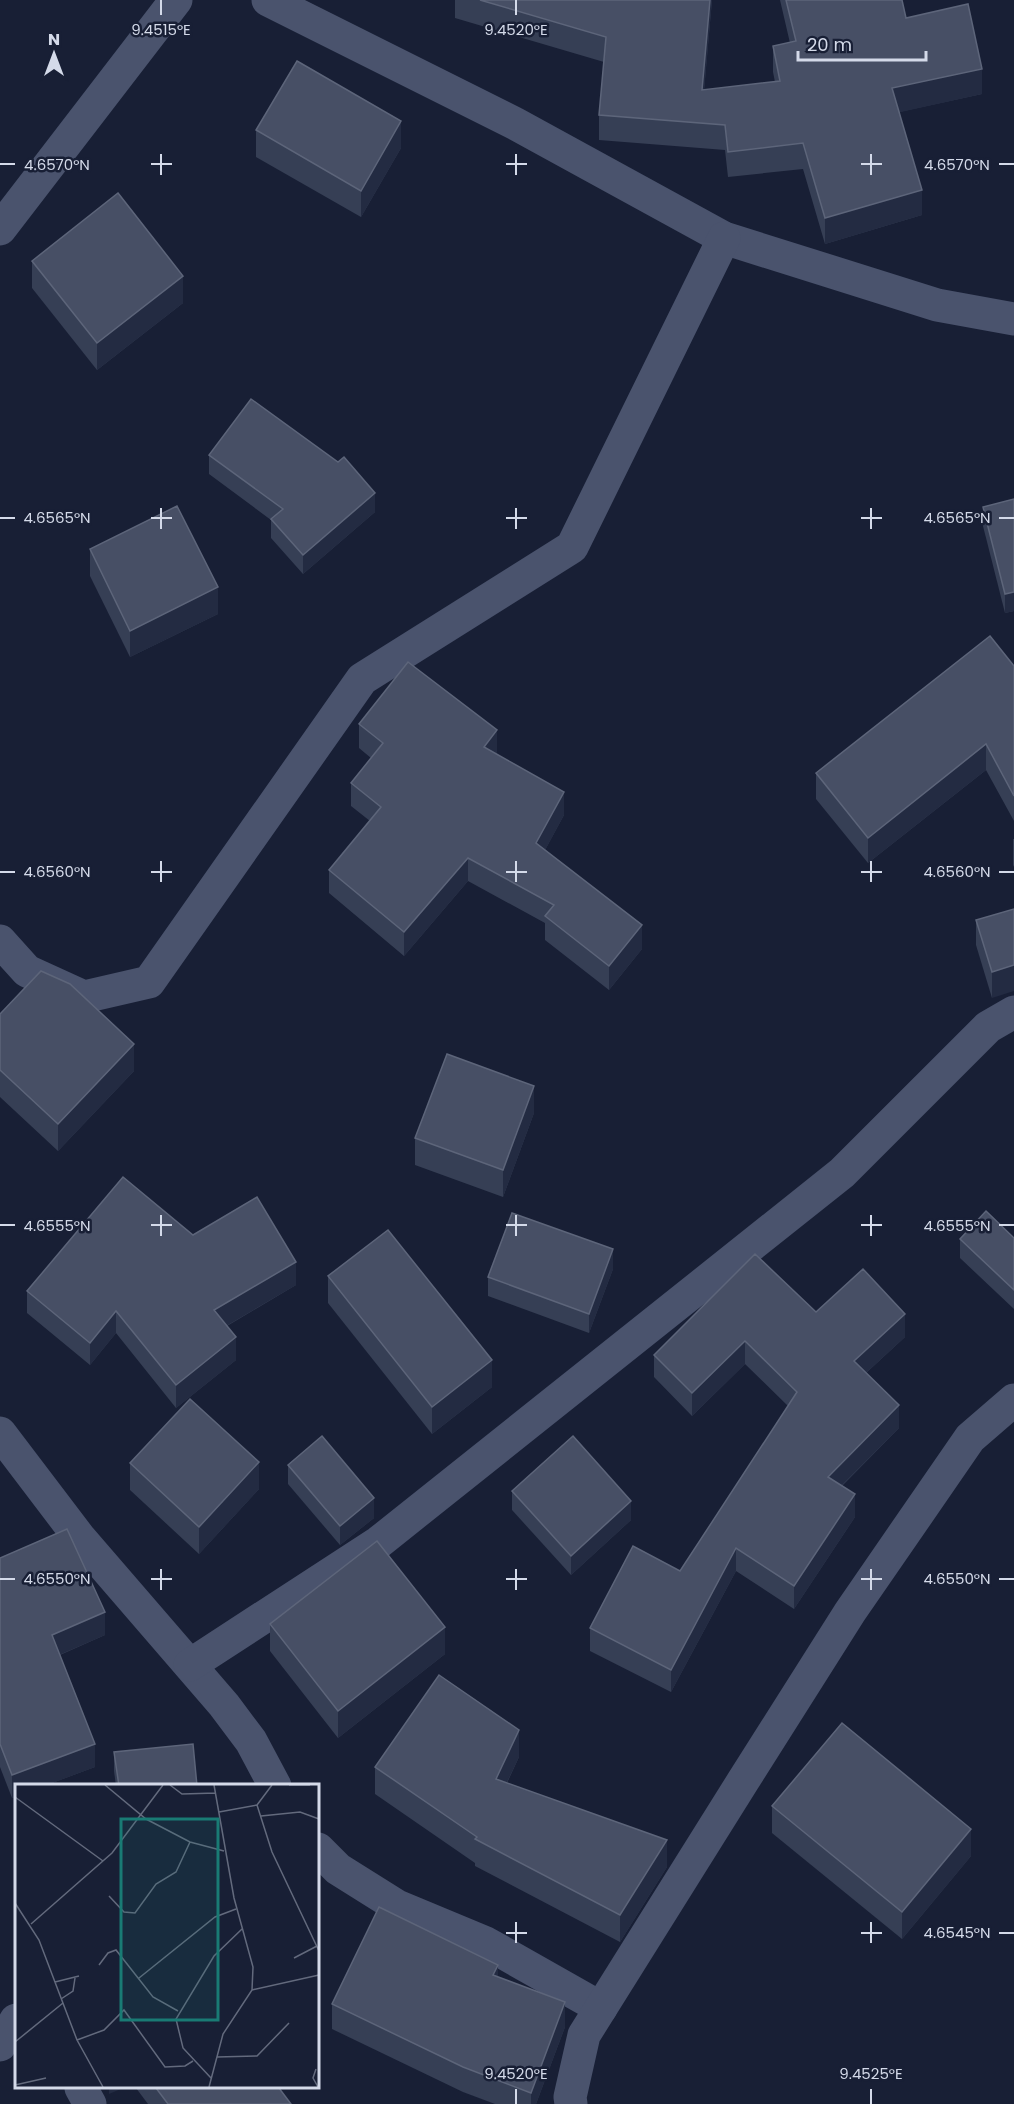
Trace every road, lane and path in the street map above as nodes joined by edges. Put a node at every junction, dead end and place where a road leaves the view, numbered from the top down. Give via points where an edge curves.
1 (176, 0) edge
2 (268, 0) edge
3 (0, 229) edge
4 (724, 238) junction
5 (1014, 319) edge
6 (0, 941) edge
7 (1014, 1012) edge
8 (1014, 1400) edge
9 (0, 1433) edge
10 (190, 1665) junction
11 (274, 1784) edge
12 (320, 1851) edge
13 (601, 2008) junction
14 (15, 2022) edge
15 (0, 2045) edge
16 (82, 2089) edge
17 (90, 2104) edge
18 (571, 2104) edge

1 - 3 street
2 - 4 street via 514,123
4 - 5 street via 937,305
4 - 6 street via 572,547 362,679 148,982 84,997 27,971
7 - 10 street via 988,1027 842,1173 398,1527
8 - 13 street via 970,1438 850,1612
9 - 10 street via 79,1537
10 - 11 street via 251,1741
12 - 13 street via 338,1869 397,1906 486,1943
13 - 18 street via 584,2035
14 - 15 street
16 - 17 street

